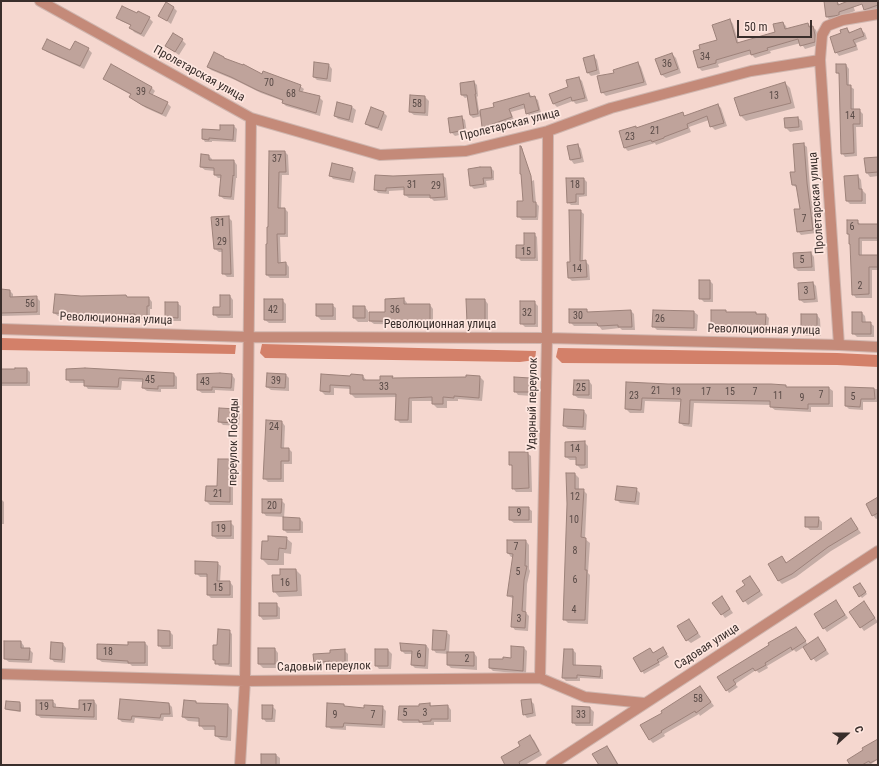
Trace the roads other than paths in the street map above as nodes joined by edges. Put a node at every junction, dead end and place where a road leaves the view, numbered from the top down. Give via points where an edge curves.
1 (40, 1) edge
2 (878, 14) edge
3 (820, 60) junction
4 (251, 118) junction
5 (548, 131) junction
6 (1, 329) edge
7 (248, 337) junction
8 (547, 338) junction
9 (839, 345) junction
10 (878, 347) edge
11 (878, 551) edge
12 (1, 674) edge
13 (540, 678) junction
14 (245, 681) junction
15 (644, 703) junction
16 (240, 765) edge
17 (551, 765) edge

1 - 4 street, Пролетарская улица
2 - 3 street, Пролетарская улица via 843,20 827,26 822,35
3 - 5 street, Пролетарская улица via 751,71 611,108
3 - 9 street, Пролетарская улица
4 - 5 street, Пролетарская улица via 380,155 466,151
4 - 7 street, переулок Победы
5 - 8 street, Ударный переулок
6 - 7 street, Революционная улица
7 - 8 street, Революционная улица
7 - 14 street, переулок Победы
8 - 9 street, Революционная улица
8 - 13 street, Ударный переулок
9 - 10 street, Революционная улица
11 - 15 street, Садовая улица
12 - 14 street, Садовый переулок
13 - 14 street, Садовый переулок
13 - 15 street, Садовый переулок via 585,697
14 - 16 street, переулок Победы
15 - 17 street, Садовая улица

